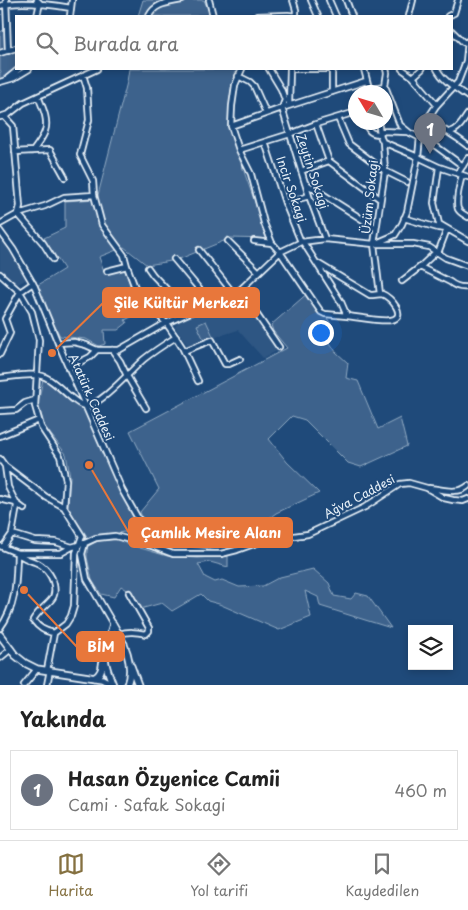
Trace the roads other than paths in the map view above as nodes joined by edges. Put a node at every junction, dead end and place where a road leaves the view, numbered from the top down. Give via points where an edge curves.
1 (72, 0) edge
2 (182, 0) edge
3 (209, 0) edge
4 (293, 0) edge
5 (311, 0) edge
6 (329, 0) edge
7 (346, 0) edge
8 (412, 0) edge
9 (458, 0) edge
10 (6, 2) edge
11 (39, 2) edge
12 (0, 6) edge
13 (71, 8) junction
14 (37, 15) edge
15 (70, 15) edge
16 (150, 15) edge
17 (213, 15) edge
18 (272, 15) edge
19 (292, 15) edge
20 (296, 15) edge
21 (318, 15) edge
22 (336, 15) edge
23 (352, 15) edge
24 (409, 15) edge
25 (450, 15) edge
26 (7, 27) junction
27 (0, 30) edge
28 (453, 32) edge
29 (468, 42) edge
30 (15, 48) edge
31 (8, 51) junction
32 (0, 53) edge
33 (18, 70) edge
34 (27, 70) edge
35 (95, 70) edge
36 (241, 70) edge
37 (270, 70) edge
38 (290, 70) edge
39 (333, 70) edge
40 (364, 70) edge
41 (403, 70) edge
42 (421, 70) edge
43 (438, 70) edge
44 (386, 71) edge
45 (83, 75) junction
46 (238, 76) junction
47 (413, 78) junction
48 (3, 81) edge
49 (366, 81) junction
50 (367, 85) edge
51 (385, 85) edge
52 (454, 86) junction
53 (332, 92) junction
54 (38, 96) junction
55 (468, 97) edge
56 (289, 105) junction
57 (437, 105) junction
58 (393, 107) edge
59 (282, 108) junction
60 (266, 113) junction
61 (468, 114) edge
62 (348, 115) edge
63 (2, 116) edge
64 (338, 118) junction
65 (426, 122) junction
66 (316, 124) junction
67 (231, 126) junction
68 (369, 130) edge
69 (379, 130) edge
70 (410, 132) junction
71 (450, 132) junction
72 (380, 133) junction
73 (290, 134) junction
74 (420, 137) junction
75 (266, 142) junction
76 (383, 142) junction
77 (468, 146) edge
78 (239, 150) junction
79 (34, 151) junction
80 (15, 152) junction
81 (418, 157) junction
82 (468, 158) edge
83 (329, 161) junction
84 (463, 166) junction
85 (439, 167) junction
86 (301, 171) junction
87 (385, 171) junction
88 (460, 174) junction
89 (65, 177) dead end
90 (468, 177) edge
91 (305, 182) junction
92 (407, 182) dead end
93 (94, 195) junction
94 (309, 196) junction
95 (380, 198) junction
96 (285, 203) junction
97 (18, 214) junction
98 (404, 218) junction
99 (468, 218) edge
100 (0, 224) edge
101 (376, 228) junction
102 (447, 229) junction
103 (0, 231) edge
104 (325, 240) junction
105 (468, 240) edge
106 (228, 241) dead end
107 (254, 241) dead end
108 (302, 242) junction
109 (272, 243) junction
110 (374, 244) junction
111 (199, 250) dead end
112 (280, 252) junction
113 (437, 253) junction
114 (53, 259) dead end
115 (174, 260) dead end
116 (317, 263) junction
117 (127, 266) junction
118 (468, 266) edge
119 (420, 267) junction
120 (148, 268) dead end
121 (107, 272) dead end
122 (259, 272) junction
123 (0, 274) edge
124 (402, 281) dead end
125 (33, 283) junction
126 (468, 287) edge
127 (240, 290) junction
128 (20, 292) junction
129 (233, 293) junction
130 (383, 295) junction
131 (211, 303) junction
132 (188, 312) junction
133 (347, 316) junction
134 (0, 320) edge
135 (6, 323) junction
136 (166, 323) junction
137 (176, 337) junction
138 (58, 343) junction
139 (1, 347) edge
140 (280, 347) dead end
141 (96, 350) junction
142 (112, 350) junction
143 (184, 351) junction
144 (0, 354) edge
145 (240, 360) dead end
146 (68, 368) junction
147 (37, 375) junction
148 (127, 376) junction
149 (0, 378) edge
150 (198, 381) dead end
151 (36, 400) junction
152 (85, 406) junction
153 (146, 408) dead end
154 (0, 411) edge
155 (38, 420) junction
156 (0, 436) edge
157 (2, 462) edge
158 (468, 486) edge
159 (428, 488) junction
160 (0, 499) edge
161 (468, 499) edge
162 (16, 503) junction
163 (64, 507) junction
164 (24, 509) dead end
165 (12, 534) junction
166 (85, 543) junction
167 (78, 545) junction
168 (149, 546) junction
169 (1, 547) edge
170 (72, 547) junction
171 (17, 553) junction
172 (129, 593) dead end
173 (113, 624) junction
174 (0, 628) edge
175 (54, 633) junction
176 (119, 634) junction
177 (0, 636) edge
178 (107, 643) junction
179 (124, 644) junction
180 (11, 649) junction
181 (0, 658) edge
182 (130, 664) junction
183 (37, 669) junction
184 (49, 670) junction
185 (94, 678) junction
186 (128, 684) edge
187 (24, 685) edge
188 (47, 685) edge
189 (103, 685) edge
190 (113, 685) edge
191 (138, 685) edge

1 - 13 street
2 - 16 street via 158,6
3 - 17 street
4 - 20 street
5 - 21 street
6 - 22 street
7 - 23 street
8 - 24 street
9 - 25 street via 454,13
10 - 11 street
10 - 12 street
10 - 26 street
11 - 13 street
11 - 14 street
13 - 15 street
18 - 19 street
26 - 27 street
26 - 31 street
28 - 29 street via 463,42
29 - 52 street via 466,62
30 - 31 street
31 - 32 street
33 - 48 street
34 - 48 street
35 - 45 street
36 - 46 street
37 - 59 street, Zeytin Sokagi via 285,100
38 - 56 street
39 - 53 street
40 - 49 street
41 - 47 street
42 - 47 street
43 - 52 street
44 - 51 street
45 - 54 street
45 - 93 street via 89,120 80,155 92,176
46 - 60 street via 253,84
46 - 67 street
47 - 57 street
49 - 50 street
49 - 53 street
52 - 55 street
52 - 57 street
53 - 56 street
54 - 63 street
54 - 79 street via 46,126
56 - 59 street
57 - 65 street
58 - 70 street via 400,125
59 - 60 street
59 - 73 street, Zeytin Sokagi
60 - 67 street
61 - 71 street via 454,132
62 - 64 street
63 - 80 street via 14,126
64 - 66 street
64 - 87 street via 349,144
65 - 71 street
65 - 74 street
66 - 73 street
66 - 83 street
67 - 78 street
68 - 72 street via 374,134
69 - 72 street, Üzüm Sokagi
70 - 72 street
70 - 74 street
71 - 77 street
72 - 76 street, Üzüm Sokagi
73 - 75 street
73 - 86 street, Zeytin Sokagi
74 - 81 street
74 - 84 street
75 - 78 street
75 - 96 street, Incir Sokagi
76 - 81 street
76 - 87 street, Üzüm Sokagi
78 - 109 street via 251,174
79 - 80 street
79 - 89 street via 50,150
80 - 97 street
81 - 85 street
81 - 98 street
82 - 84 street
83 - 86 street
83 - 95 street
84 - 88 street
85 - 88 street
85 - 102 street via 434,203 440,224
86 - 91 street, Zeytin Sokagi
87 - 92 street
87 - 95 street, Üzüm Sokagi
88 - 90 street
88 - 99 street via 457,203 461,213
91 - 94 street, Zeytin Sokagi
91 - 101 street
93 - 97 street via 64,197
93 - 117 street via 102,225 124,255
94 - 96 street
94 - 104 street, Zeytin Sokagi
95 - 101 street, Üzüm Sokagi
96 - 108 street, Incir Sokagi
97 - 100 street
97 - 114 street
98 - 102 street
98 - 110 street via 395,235
101 - 110 street, Üzüm Sokagi
102 - 105 street
102 - 113 street
103 - 125 street, Atatürk Caddesi
104 - 108 street
104 - 110 street
106 - 122 street
107 - 109 street
108 - 112 street
108 - 116 street, Incir Sokagi
109 - 112 street
110 - 113 street via 413,244
110 - 130 street, Üzüm Sokagi
111 - 129 street
112 - 122 street
112 - 133 street via 321,312
113 - 118 street
113 - 119 street
115 - 131 street
116 - 130 street via 370,295
116 - 133 street, Incir Sokagi
117 - 121 street
117 - 136 street via 139,295
119 - 124 street
119 - 126 street via 455,286
120 - 132 street
122 - 127 street
123 - 128 street
125 - 128 street
125 - 138 street, Atatürk Caddesi
127 - 129 street
127 - 140 street
128 - 135 street via 5,319
128 - 147 street via 32,312 39,340
129 - 131 street
130 - 133 street via 398,309 393,320
131 - 132 street
132 - 136 street
134 - 135 street
135 - 139 street via 10,332
136 - 137 street
136 - 142 street via 119,350
137 - 143 street
137 - 148 street via 144,359
138 - 141 street via 74,342
138 - 146 street, Atatürk Caddesi
139 - 144 street
141 - 142 street
141 - 146 street via 90,357
142 - 148 street
143 - 145 street via 212,340 225,364
143 - 150 street
146 - 152 street, Atatürk Caddesi
147 - 149 street
147 - 151 street
147 - 152 street via 51,380 78,404
148 - 152 street via 100,399
148 - 153 street
151 - 154 street via 16,410
151 - 155 street
152 - 168 street, Atatürk Caddesi
155 - 156 street
155 - 163 street via 60,456 66,480
157 - 162 street
157 - 163 street
158 - 159 street via 454,491
159 - 161 street, Ağva Caddesi via 444,498
159 - 168 street, Ağva Caddesi via 400,484 365,507 308,534 265,540 221,554 173,554
160 - 162 street
162 - 164 street
162 - 165 street
163 - 167 street via 82,536
165 - 169 street
165 - 170 street
166 - 167 street, Ağva Caddesi
166 - 168 street, Ağva Caddesi via 114,536
166 - 173 street via 82,554 87,579
167 - 170 street, Ağva Caddesi
167 - 175 street via 74,606 68,620
169 - 171 street
170 - 171 street, Ağva Caddesi via 61,553
171 - 174 street via 16,588 7,619
171 - 175 street via 44,568 52,578 53,598 33,620 44,632
172 - 176 street via 149,631 146,634 128,631
173 - 176 main road
173 - 178 main road
175 - 184 street
176 - 178 main road
176 - 179 main road
177 - 180 main road
178 - 185 main road via 101,672
179 - 182 main road
179 - 190 main road via 113,641 106,650
180 - 181 street
180 - 183 main road via 25,663
182 - 186 main road
182 - 191 main road
183 - 184 main road
183 - 187 street
184 - 185 main road
184 - 188 street
185 - 189 main road
185 - 190 main road

